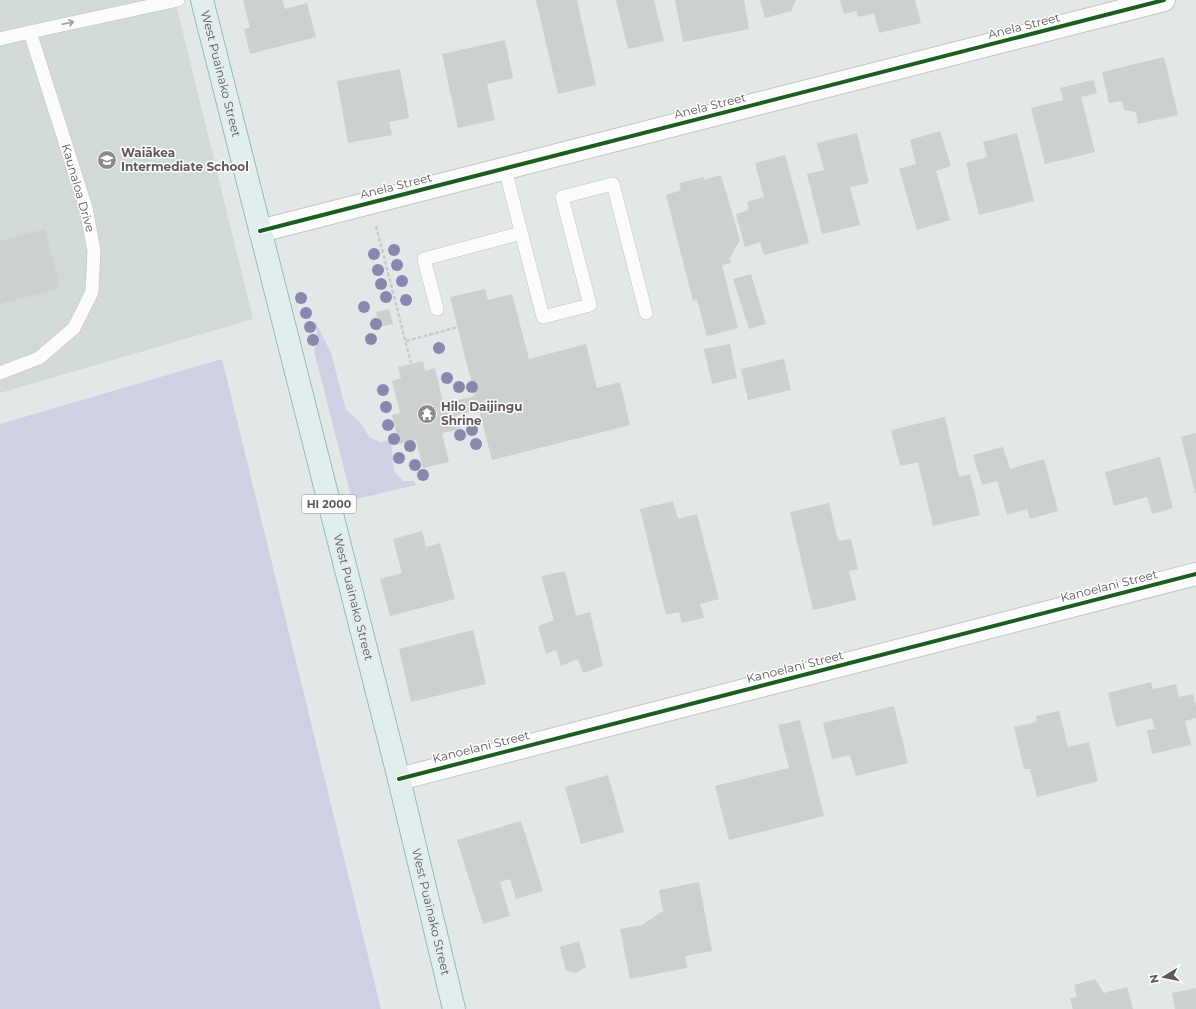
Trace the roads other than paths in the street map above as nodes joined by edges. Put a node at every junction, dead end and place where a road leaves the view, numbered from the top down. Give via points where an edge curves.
1 (178, 0) edge
2 (202, 0) edge
3 (1164, 0) edge
4 (30, 32) junction
5 (0, 39) edge
6 (505, 169) junction
7 (260, 231) junction
8 (521, 233) junction
9 (438, 309) dead end
10 (646, 313) dead end
11 (0, 373) edge
12 (1196, 574) edge
13 (399, 779) junction
14 (454, 1009) edge

4 -> 1 lane
2 - 7 highway, West Puainako Street / HI 2000
3 - 6 street, Anela Street
4 - 5 lane
4 - 11 lane, Kaunaloa Drive via 86,208 94,251 92,292 74,328 39,358
6 - 7 street, Anela Street
6 - 8 lane
7 - 13 highway, West Puainako Street / HI 2000
8 - 9 lane via 424,259
8 - 10 lane via 543,317 590,305 562,197 613,184
12 - 13 street, Kanoelani Street
13 - 14 highway, West Puainako Street / HI 2000

